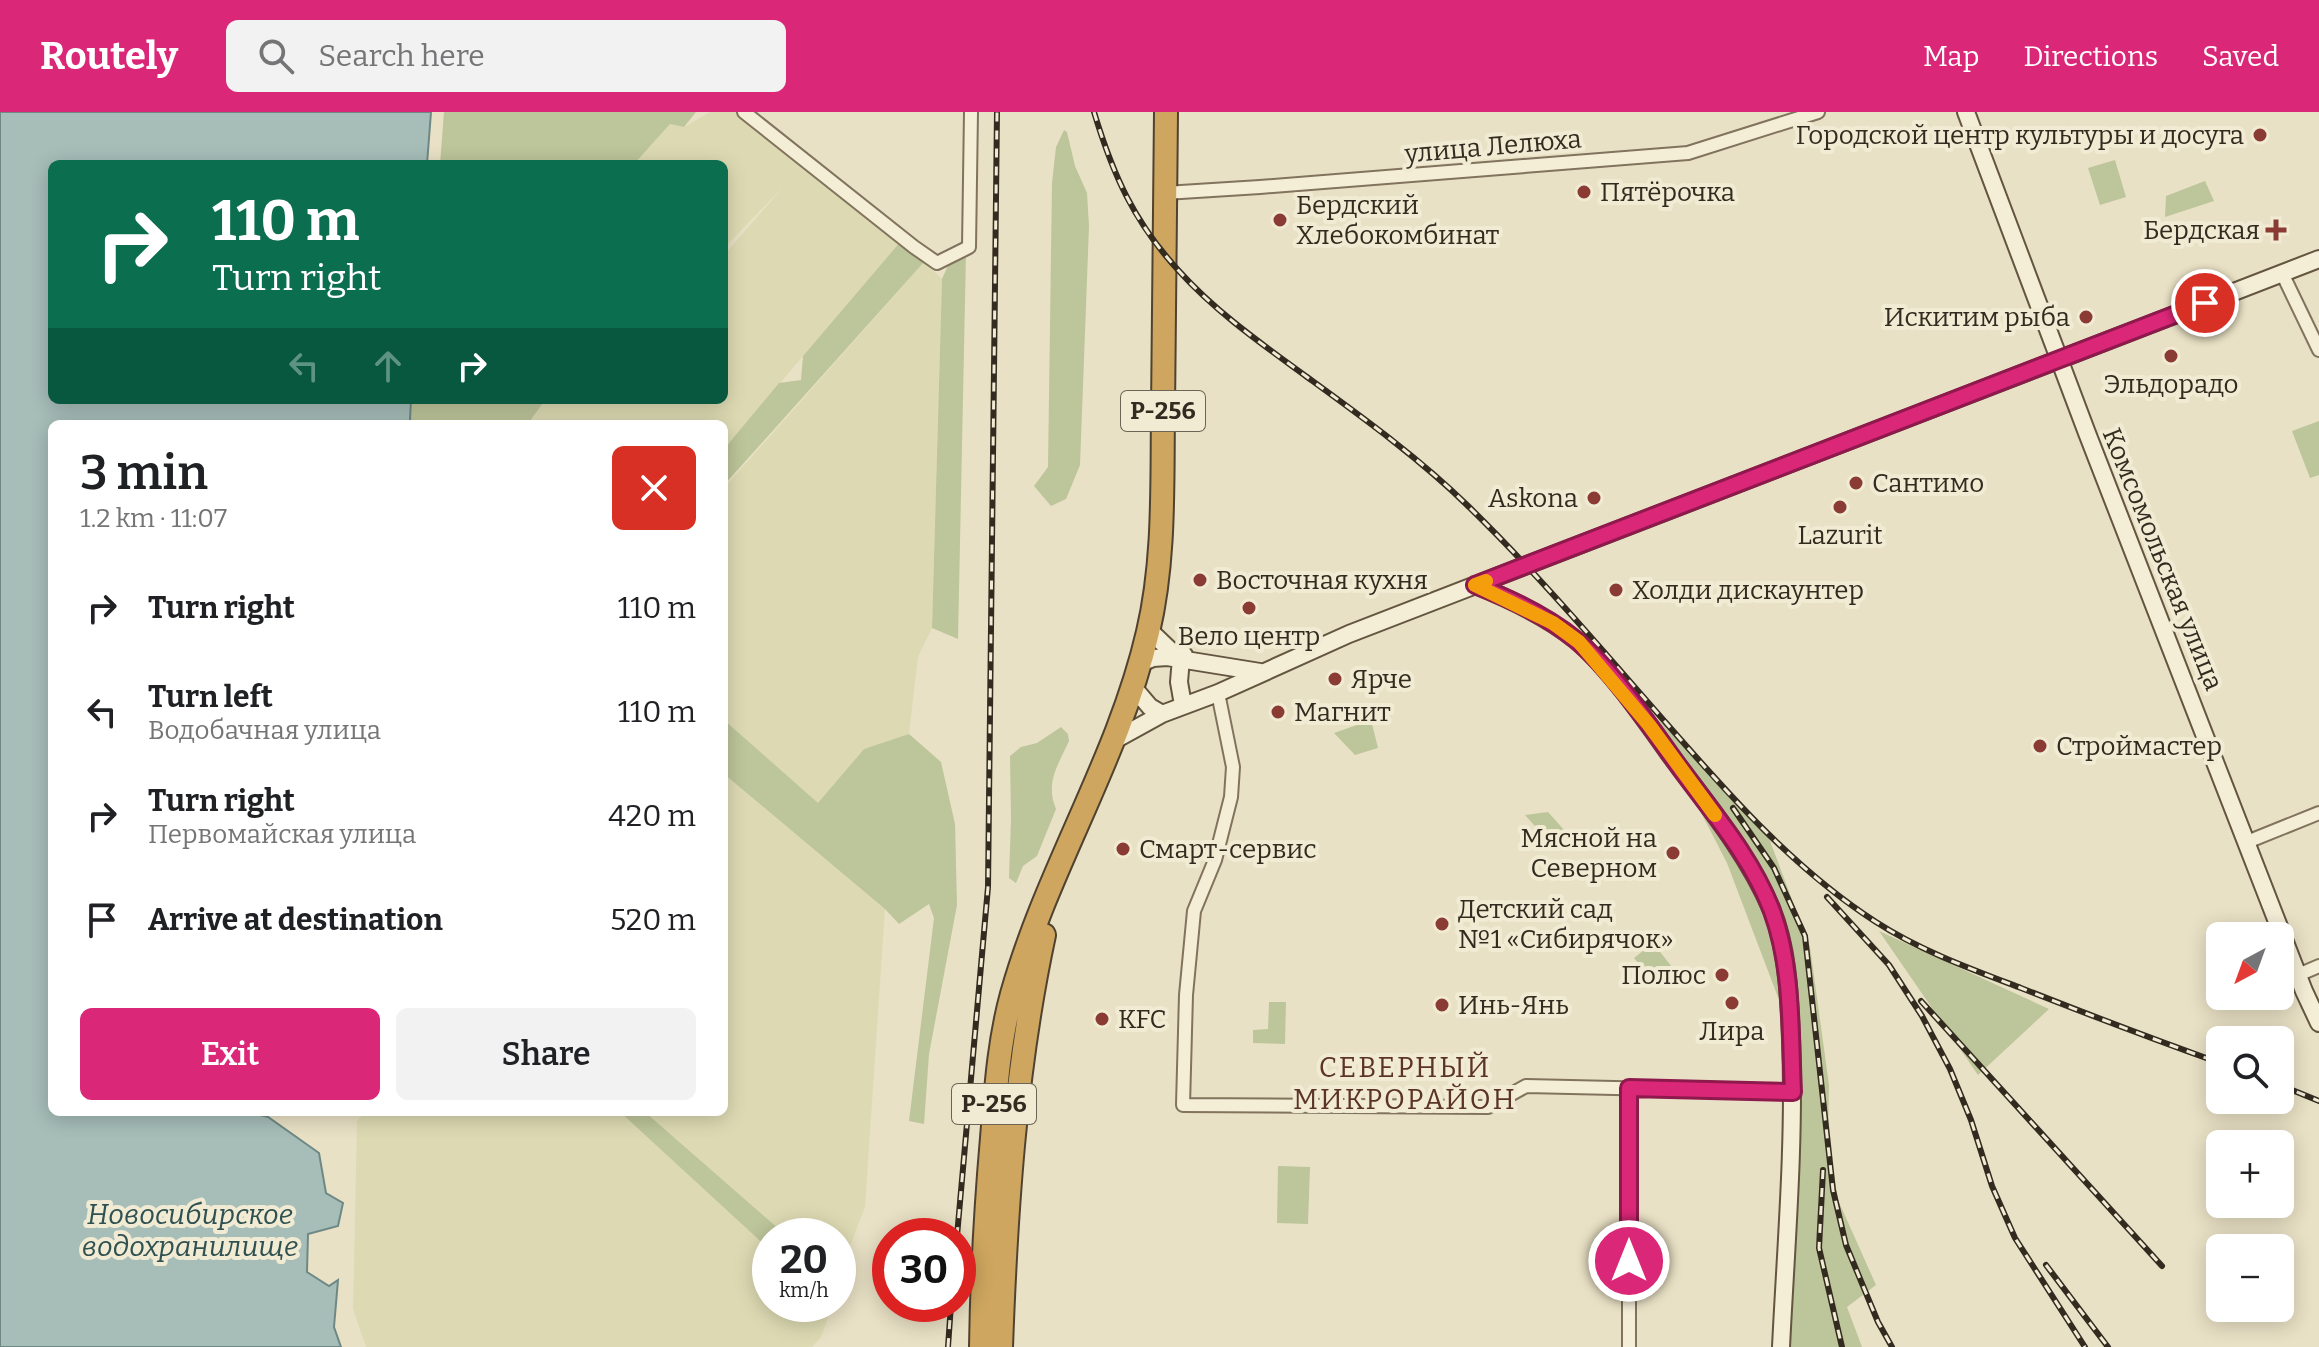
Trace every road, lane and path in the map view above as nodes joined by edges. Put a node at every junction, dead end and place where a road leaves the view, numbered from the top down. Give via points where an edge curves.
1 (744, 112) edge
2 (971, 112) edge
3 (1166, 112) edge
4 (1818, 112) edge
5 (1966, 112) edge
6 (1165, 193) junction
7 (2319, 259) edge
8 (2282, 273) junction
9 (2319, 350) edge
10 (2060, 360) junction
11 (1475, 585) junction
12 (1149, 630) junction
13 (1181, 658) junction
14 (1139, 664) junction
15 (1208, 664) junction
16 (1260, 672) junction
17 (1133, 687) junction
18 (1218, 693) junction
19 (1183, 705) junction
20 (1162, 714) junction
21 (1113, 741) junction
22 (2319, 813) edge
23 (2247, 842) junction
24 (1058, 871) junction
25 (2319, 966) edge
26 (2298, 975) junction
27 (2319, 1023) edge
28 (1629, 1088) junction
29 (1793, 1092) junction
30 (981, 1347) edge
31 (1001, 1347) edge
32 (1629, 1347) edge
33 (1781, 1347) edge

1 - 2 street via 937,263 969,247
3 - 6 highway, Р-256
4 - 6 street, улица Лелюха via 1688,153
5 - 10 street, Комсомольская улица
6 - 12 highway, Р-256 via 1160,523
7 - 8 street
8 - 9 street
8 - 10 street
10 - 11 street
10 - 23 street, Комсомольская улица
11 - 16 street
11 - 29 street via 1553,623 1579,642 1649,725 1752,869 1783,948
12 - 14 highway, Р-256
12 - 15 street via 1172,652
13 - 14 street
13 - 15 street
13 - 19 street
14 - 17 highway, Р-256
15 - 16 street
16 - 18 street
17 - 20 street
17 - 21 highway, Р-256
18 - 19 street
18 - 28 street via 1233,767 1231,797 1215,860 1194,911 1183,1105 1488,1107 1526,1086
19 - 20 street
20 - 21 street
21 - 24 highway, Р-256
22 - 23 street
23 - 26 street, Комсомольская улица
24 - 30 highway, Р-256 via 1025,952 1002,1038 987,1191
24 - 31 highway, Р-256 via 1023,1040
25 - 26 street
26 - 27 street, Комсомольская улица
28 - 29 street
28 - 32 street
29 - 33 street

